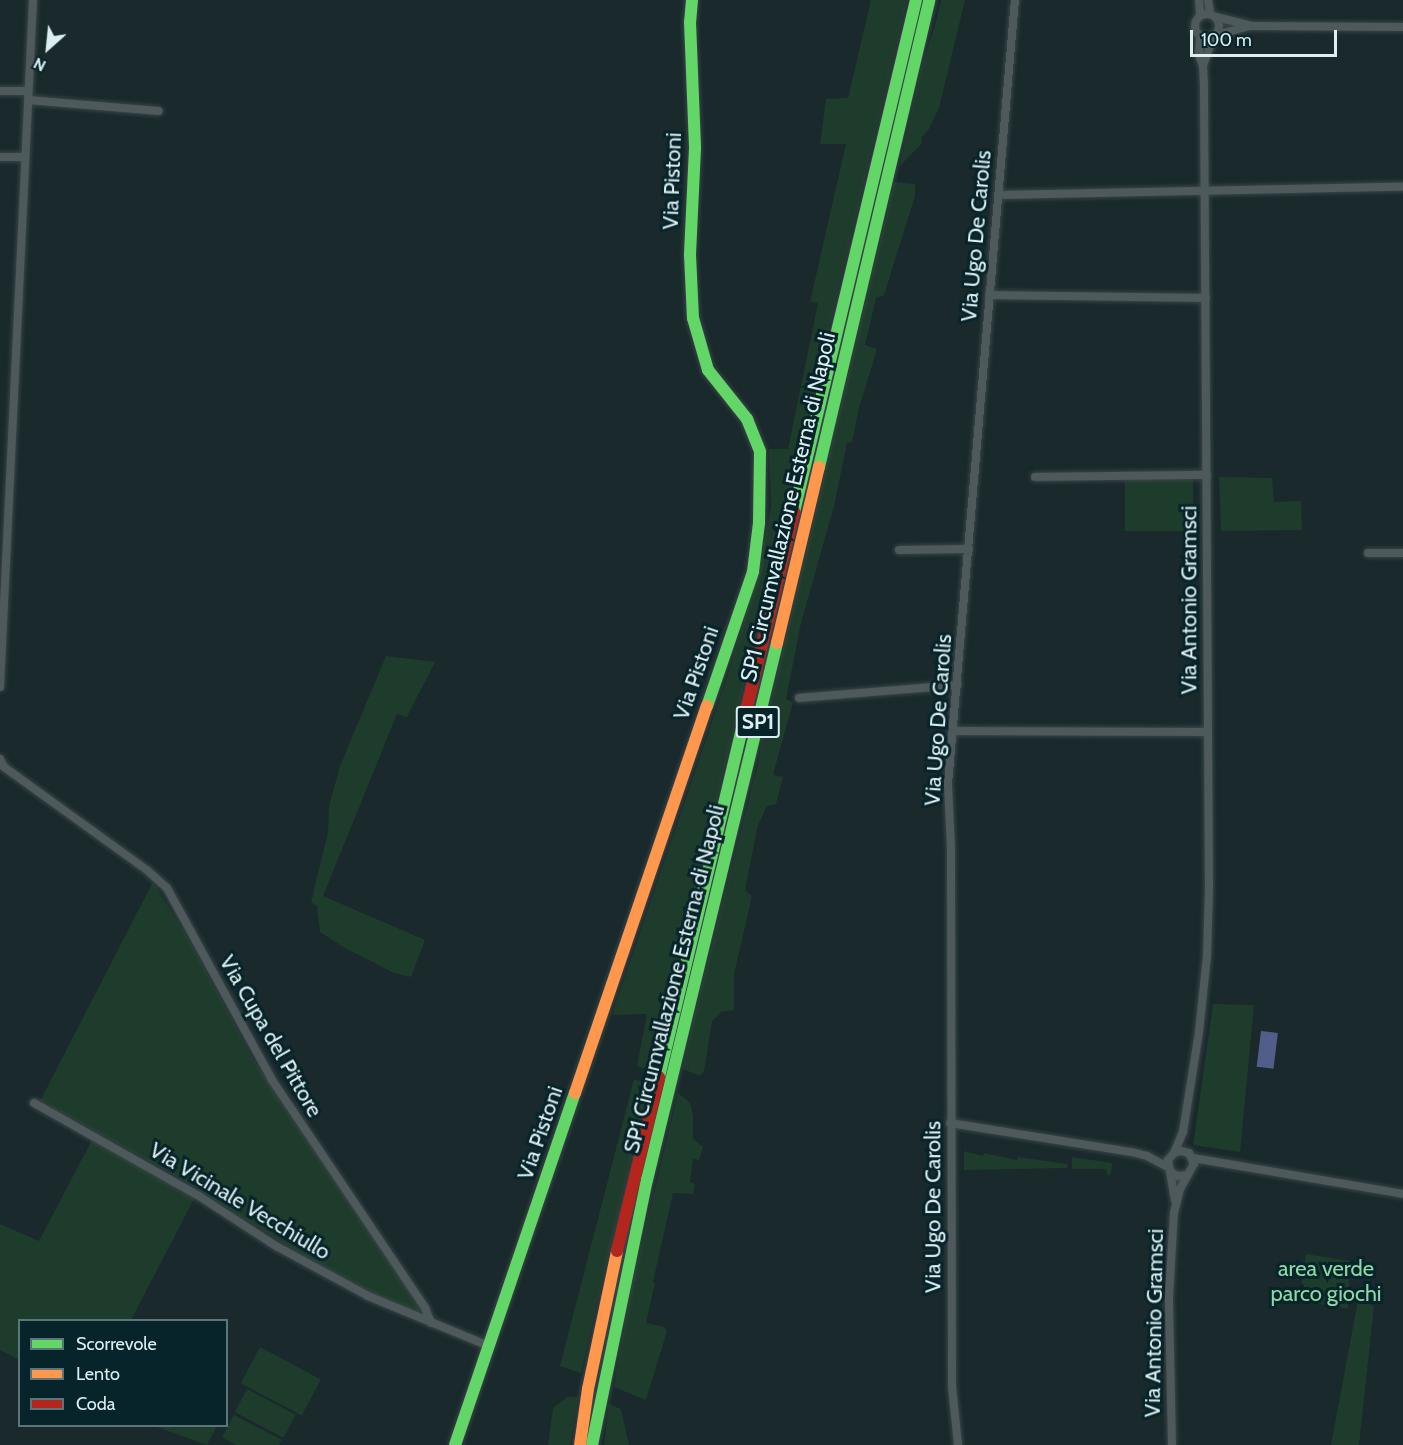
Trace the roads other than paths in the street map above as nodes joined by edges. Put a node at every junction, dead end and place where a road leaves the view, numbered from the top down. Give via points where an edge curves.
1 (33, 0) edge
2 (692, 0) edge
3 (916, 0) edge
4 (929, 0) edge
5 (1016, 0) edge
6 (1199, 0) edge
7 (1208, 0) edge
8 (1200, 15) junction
9 (1213, 15) junction
10 (1251, 26) junction
11 (1403, 27) edge
12 (1200, 36) junction
13 (1214, 36) junction
14 (1203, 66) junction
15 (0, 91) edge
16 (28, 96) junction
17 (159, 111) dead end
18 (0, 157) edge
19 (25, 157) junction
20 (1403, 187) edge
21 (1205, 190) junction
22 (1005, 195) dead end
23 (989, 295) junction
24 (1206, 297) junction
25 (1207, 475) junction
26 (1035, 477) dead end
27 (969, 549) junction
28 (899, 550) dead end
29 (1403, 553) edge
30 (1368, 554) dead end
31 (957, 685) junction
32 (0, 687) edge
33 (799, 698) dead end
34 (953, 731) junction
35 (1207, 732) junction
36 (0, 759) edge
37 (34, 1103) dead end
38 (950, 1123) junction
39 (1183, 1132) junction
40 (1172, 1154) junction
41 (1191, 1156) junction
42 (1151, 1158) junction
43 (1208, 1163) junction
44 (1169, 1169) junction
45 (1190, 1172) junction
46 (1403, 1194) edge
47 (1175, 1201) junction
48 (431, 1323) junction
49 (489, 1346) junction
50 (597, 1411) junction
51 (455, 1445) edge
52 (580, 1445) edge
53 (592, 1445) edge
54 (600, 1445) edge
55 (958, 1445) edge
56 (1172, 1445) edge

1 - 16 street
2 - 49 main road, Via Pistoni via 693,318 708,370 747,419 760,452 759,523 753,572
3 - 52 main road, SP1 Circumvallazione Esterna di Napoli / SP1 via 616,1256
4 - 50 main road, SP1 Circumvallazione Esterna di Napoli / SP1 via 647,1180
5 - 23 street, Via Ugo De Carolis
6 - 8 street
7 - 9 street
8 - 9 street
8 - 12 street via 1194,25
9 - 10 street
9 - 13 street via 1220,24
10 - 11 street
10 - 13 street
12 - 13 street
12 - 14 street, Via Antonio Gramsci
13 - 14 street, Via Antonio Gramsci
14 - 21 street, Via Antonio Gramsci
15 - 16 street
16 - 17 street
16 - 19 street
18 - 19 street
19 - 32 street
20 - 21 street
21 - 22 street
21 - 24 street, Via Antonio Gramsci
23 - 24 street
23 - 27 street, Via Ugo De Carolis
24 - 25 street, Via Antonio Gramsci
25 - 26 street
25 - 35 street, Via Antonio Gramsci
27 - 28 street
27 - 31 street, Via Ugo De Carolis
29 - 30 street
31 - 33 street
31 - 34 street, Via Ugo De Carolis
34 - 35 street
34 - 38 street, Via Ugo De Carolis via 948,784
35 - 39 street, Via Antonio Gramsci via 1206,956
36 - 48 street, Via Cupa del Pittore via 4,767 148,870 167,888 272,1080 425,1308
37 - 48 street, Via Vicinale Vecchiullo via 199,1196 286,1251 368,1296
38 - 42 street
38 - 55 street, Via Ugo De Carolis via 952,1386
39 - 40 street, Via Antonio Gramsci
39 - 41 street, Via Antonio Gramsci
40 - 41 street via 1180,1151
40 - 42 street
40 - 44 street
41 - 43 street
41 - 45 street
42 - 44 street
43 - 45 street
43 - 46 street
44 - 45 street via 1178,1176
44 - 47 street, Via Antonio Gramsci
45 - 47 street, Via Antonio Gramsci
47 - 56 street, Via Antonio Gramsci via 1169,1296
48 - 49 street
49 - 51 main road, Via Pistoni
50 - 53 main road, SP1 Circumvallazione Esterna di Napoli / SP1
50 - 54 main road

